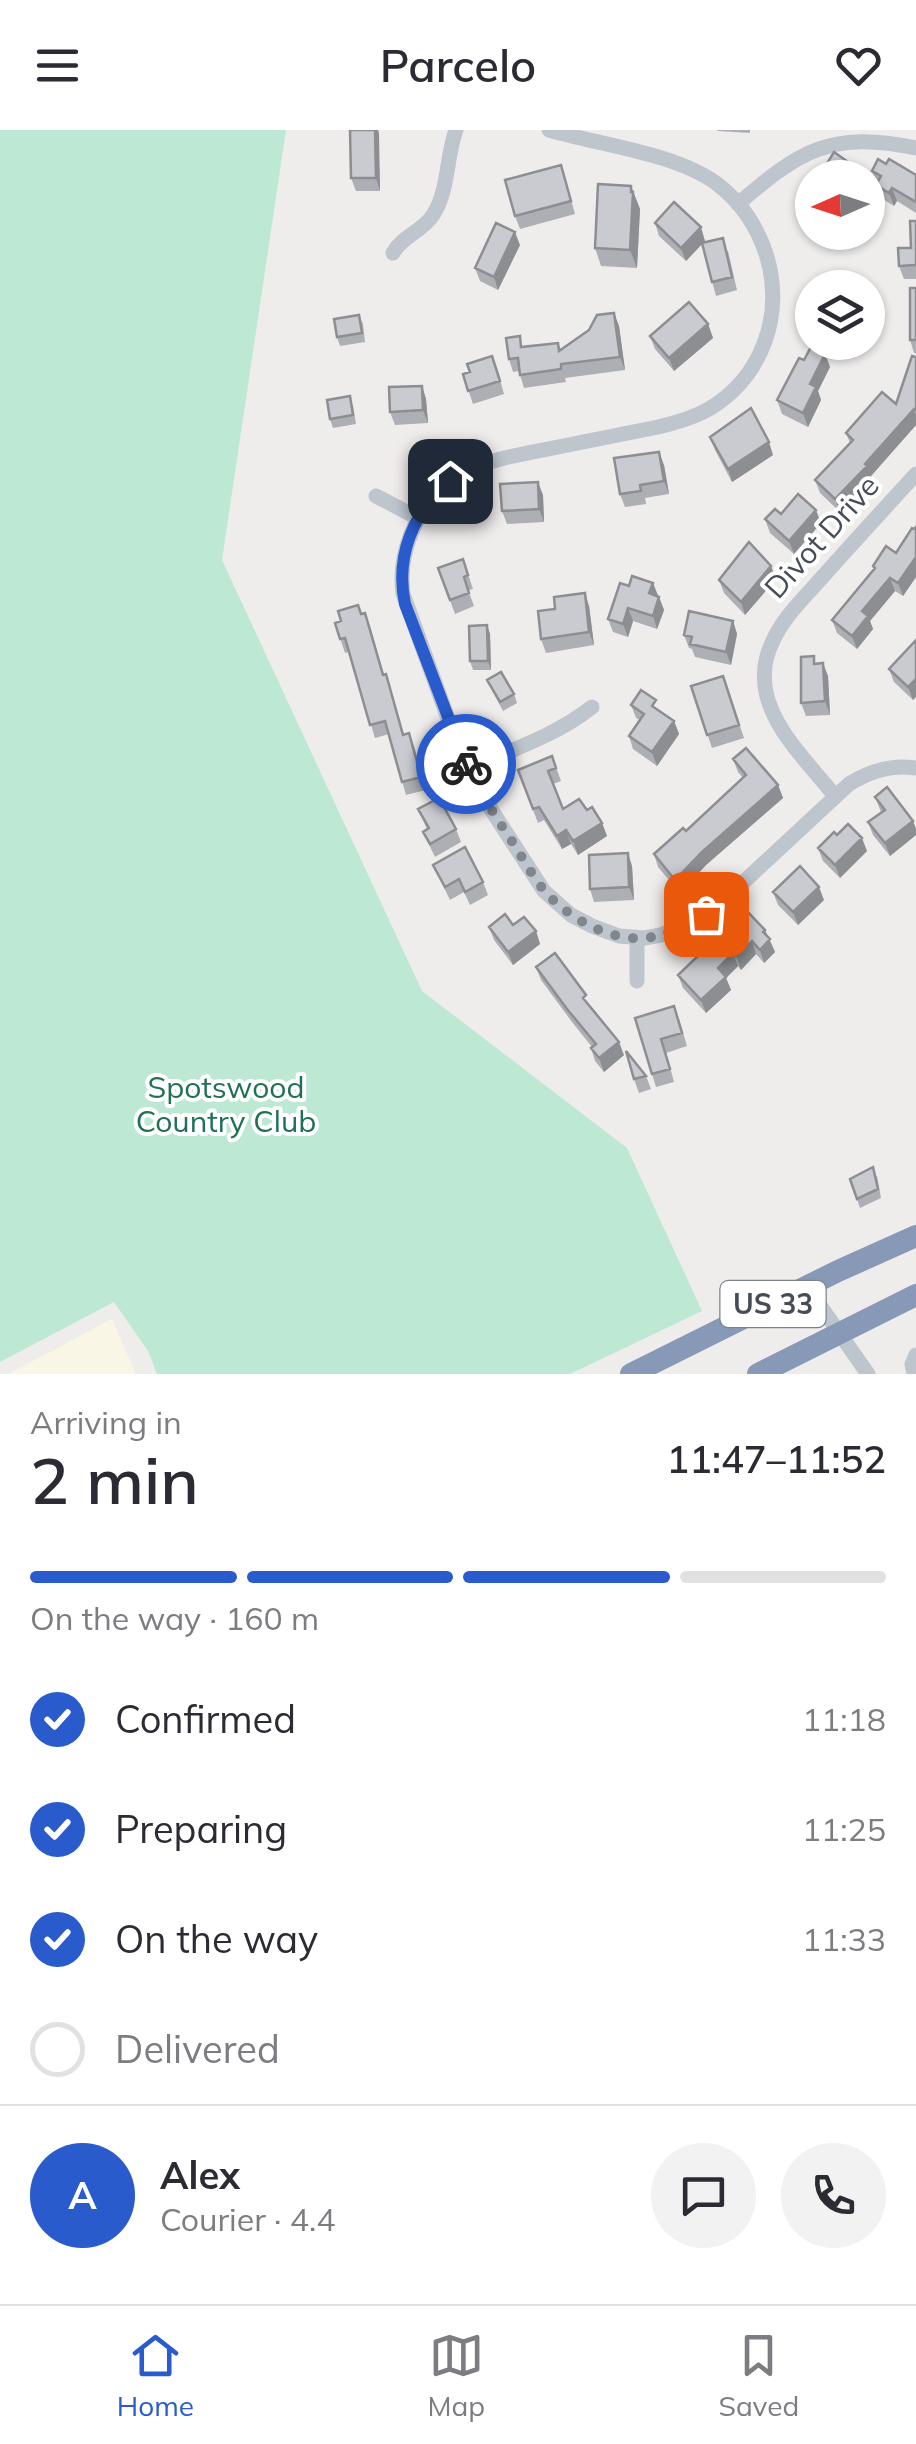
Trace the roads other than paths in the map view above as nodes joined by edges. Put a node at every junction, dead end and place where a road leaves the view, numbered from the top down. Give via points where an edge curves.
1 (456, 130) edge
2 (549, 130) edge
3 (916, 148) edge
4 (738, 204) junction
5 (392, 253) dead end
6 (916, 474) edge
7 (376, 496) dead end
8 (418, 518) junction
9 (592, 707) dead end
10 (916, 768) edge
11 (468, 769) junction
12 (835, 796) junction
13 (637, 938) junction
14 (636, 981) dead end
15 (916, 1236) edge
16 (807, 1286) junction
17 (914, 1299) edge
18 (839, 1332) junction
19 (916, 1355) edge
20 (631, 1374) edge
21 (758, 1374) edge
22 (868, 1374) edge
23 (914, 1374) edge

1 - 5 street via 434,213
2 - 4 street via 690,168
3 - 4 street via 871,133 833,136 791,157
4 - 8 street via 766,253 774,308 762,352 732,390 678,422 484,462 441,488
6 - 12 street, Divot Drive via 791,612 768,654 764,679 773,712
7 - 8 street
8 - 11 street via 402,564 403,594
9 - 11 street via 543,738
10 - 12 street via 876,771
11 - 13 street via 544,891 581,921
12 - 13 street via 706,914
13 - 14 street
15 - 16 highway, US 33
16 - 18 street
16 - 20 highway, US 33
17 - 18 highway, US 33
18 - 21 highway, US 33
18 - 22 street
19 - 23 street

